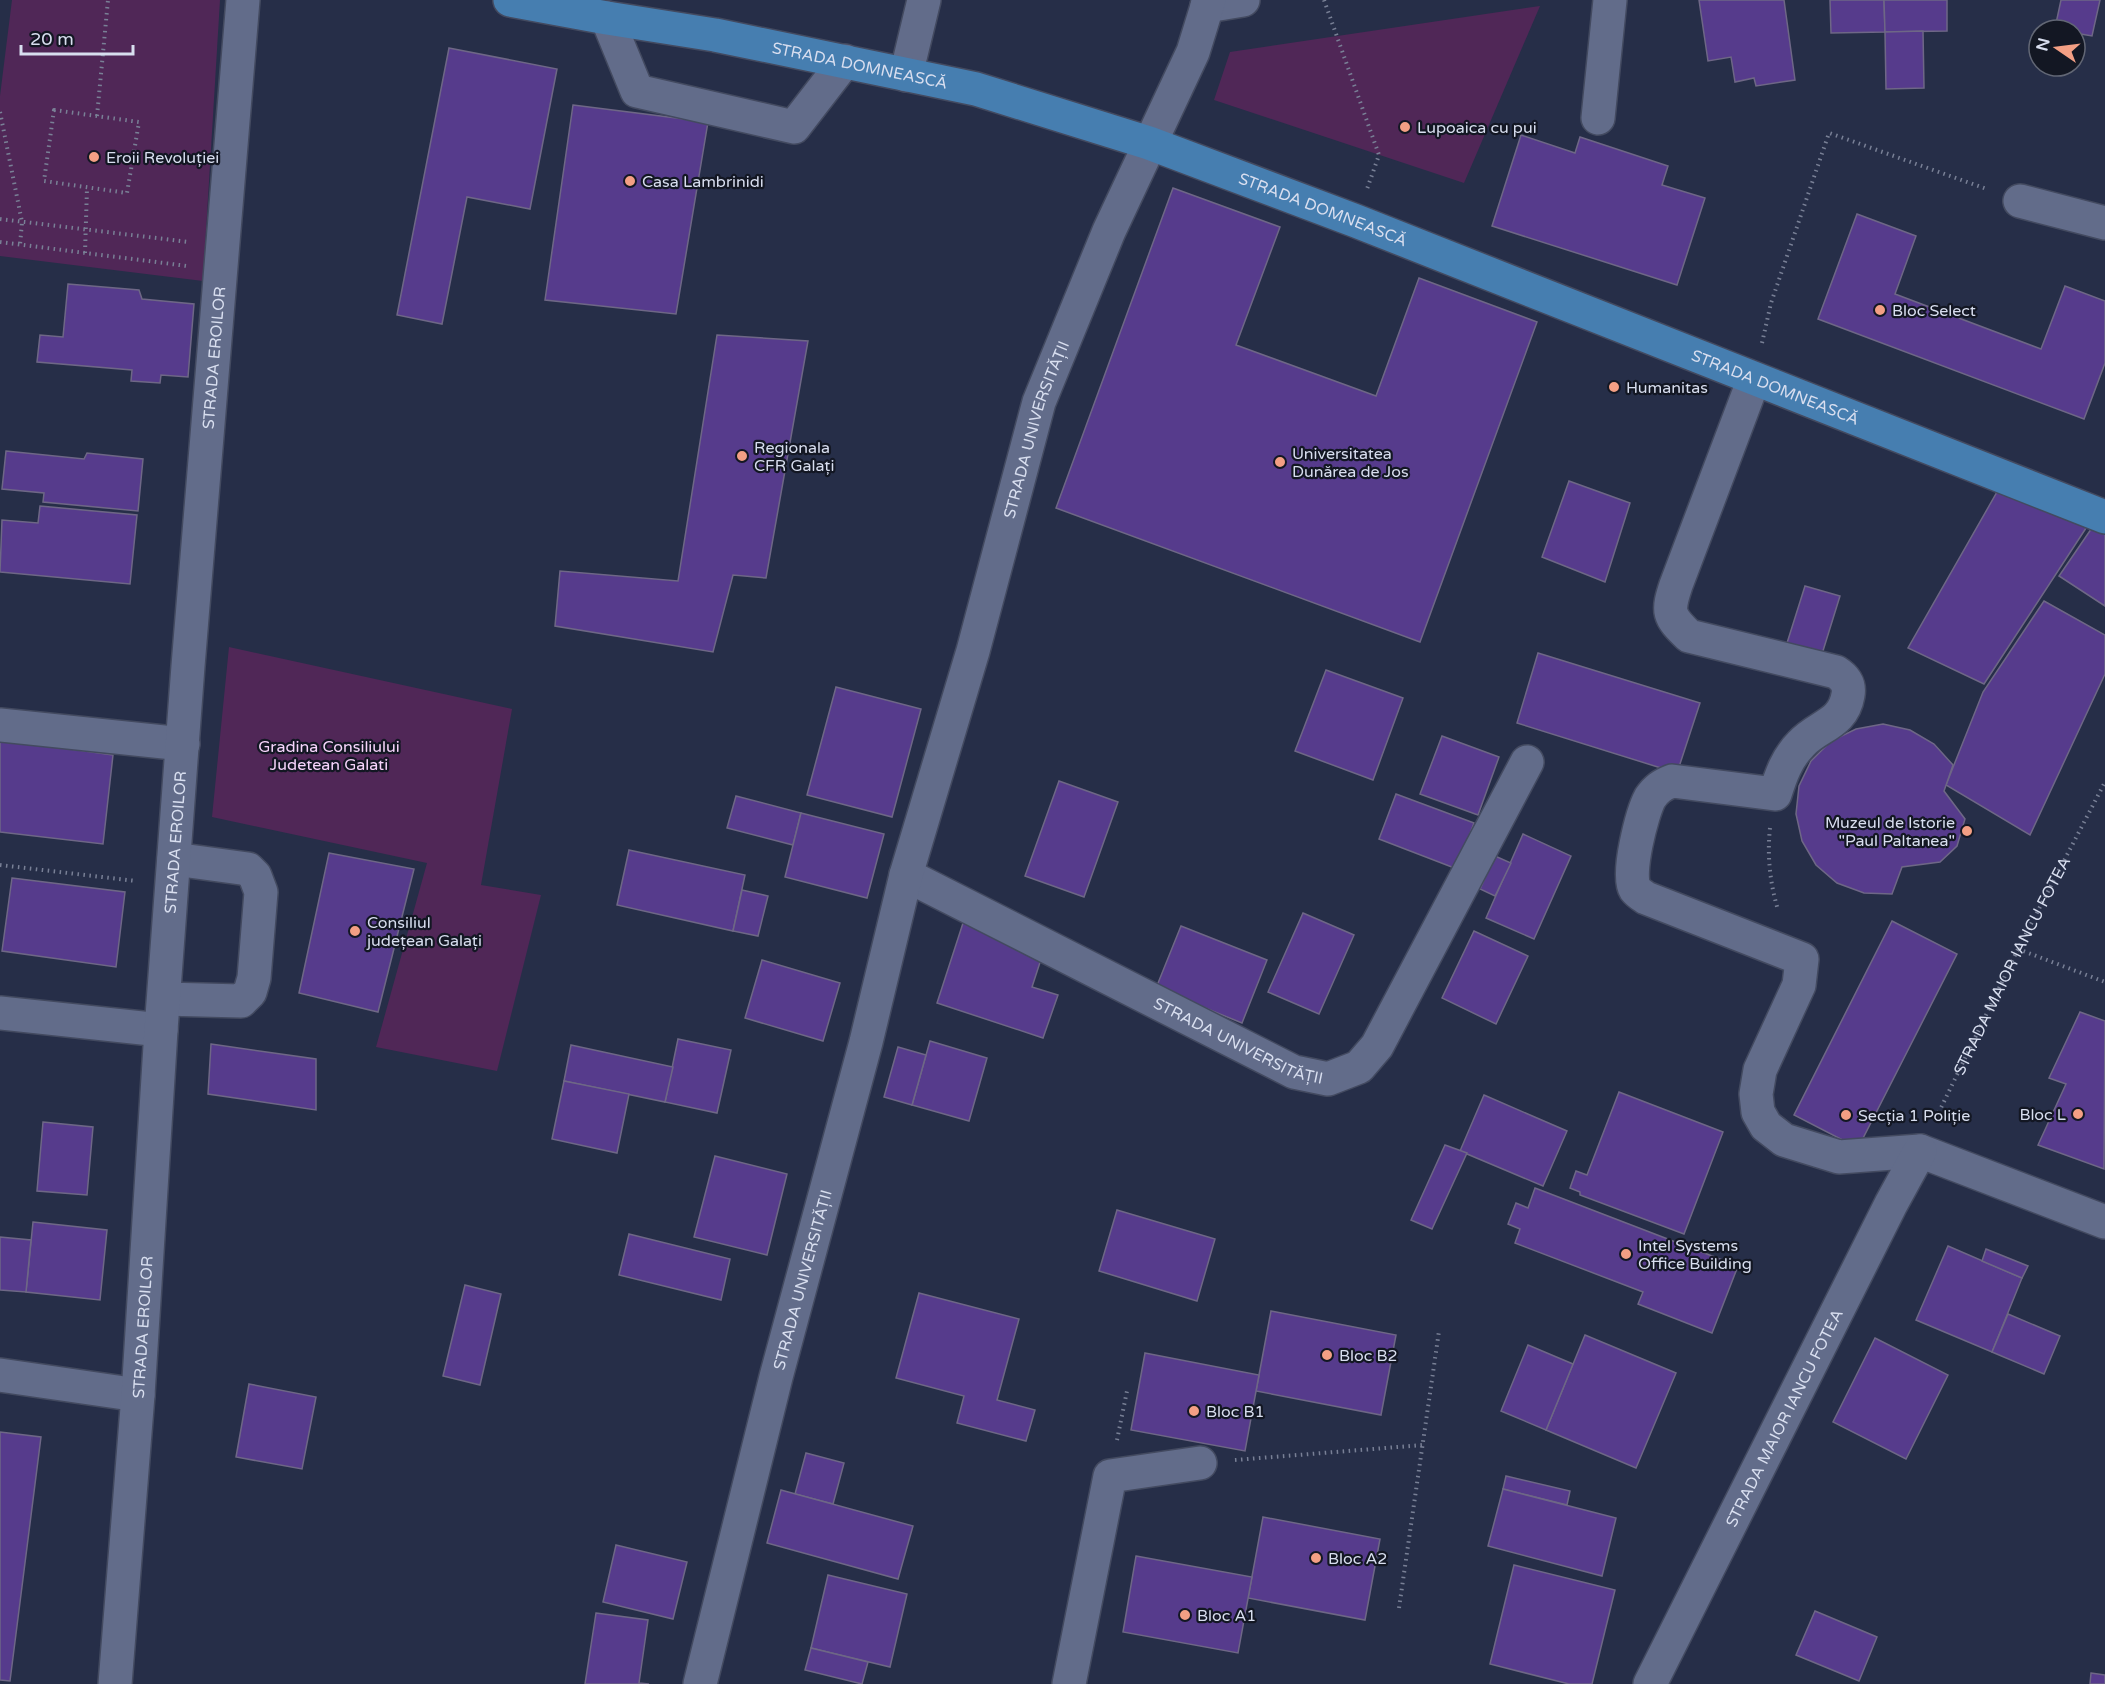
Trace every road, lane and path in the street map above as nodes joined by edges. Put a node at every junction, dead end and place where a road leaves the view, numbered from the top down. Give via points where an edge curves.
1 (108, 0) edge
2 (243, 0) edge
3 (510, 0) edge
4 (924, 0) edge
5 (1243, 0) edge
6 (1324, 0) edge
7 (1610, 0) edge
8 (1208, 3) edge
9 (607, 18) junction
10 (845, 61) junction
11 (906, 75) junction
12 (0, 112) edge
13 (97, 116) junction
14 (1598, 118) dead end
15 (1149, 143) junction
16 (87, 188) junction
17 (2020, 201) joint
18 (0, 219) edge
19 (1356, 221) junction
20 (22, 222) junction
21 (2105, 223) edge
22 (86, 230) junction
23 (0, 242) edge
24 (20, 245) junction
25 (85, 253) junction
26 (221, 259) junction
27 (1754, 379) junction
28 (2105, 517) edge
29 (0, 725) edge
30 (183, 744) junction
31 (1527, 762) dead end
32 (2105, 782) edge
33 (1775, 794) junction
34 (0, 865) edge
35 (173, 872) junction
36 (906, 875) junction
37 (2018, 949) junction
38 (1802, 959) junction
39 (2105, 982) edge
40 (0, 1013) edge
41 (162, 1014) junction
42 (1920, 1151) junction
43 (2105, 1222) edge
44 (1439, 1330) dead end
45 (0, 1375) edge
46 (1127, 1391) dead end
47 (138, 1395) junction
48 (1423, 1445) junction
49 (1200, 1463) joint
50 (1110, 1476) junction
51 (1399, 1608) dead end
52 (115, 1684) edge
53 (700, 1684) edge
54 (1069, 1684) edge
55 (1650, 1684) edge

1 - 13 path
2 - 26 street, STRADA EROILOR
3 - 9 main road, STRADA DOMNEASCĂ
4 - 11 street
5 - 8 street
6 - 19 path via 1379,155
7 - 14 street
8 - 15 street, STRADA UNIVERSITĂȚII via 1192,52
9 - 10 main road, STRADA DOMNEASCĂ
9 - 10 street via 637,91 794,127
10 - 11 main road, STRADA DOMNEASCĂ
11 - 15 main road, STRADA DOMNEASCĂ via 976,89
12 - 20 path
13 - 16 path via 139,122 127,193
13 - 16 path via 54,110 44,181
15 - 19 main road, STRADA DOMNEASCĂ
15 - 36 street, STRADA UNIVERSITĂȚII via 1039,402 973,651
16 - 22 path
17 - 21 street
17 - 27 path via 1829,133 1771,303
18 - 20 path
19 - 27 main road, STRADA DOMNEASCĂ
20 - 22 path
20 - 24 path
22 - 25 path
22 - 26 path
23 - 24 path
24 - 25 path
25 - 26 path
26 - 30 street, STRADA EROILOR
27 - 28 main road, STRADA DOMNEASCĂ
27 - 33 street via 1669,607 1673,620 1689,636 1836,672 1844,678 1849,689 1839,717 1802,742 1784,766
29 - 30 street
30 - 35 street, STRADA EROILOR
31 - 36 street, STRADA UNIVERSITĂȚII via 1377,1046 1359,1068 1328,1079 1294,1072
32 - 37 path, STRADA MAIOR IANCU FOTEA
33 - 38 path via 1767,852 1773,894 1781,922
33 - 38 street via 1672,781 1659,786 1650,799 1632,863 1632,878 1635,889 1646,898
34 - 35 path
35 - 41 street, STRADA EROILOR
35 - 41 street via 248,869 261,892 250,992 241,1001
36 - 53 street, STRADA UNIVERSITĂȚII
37 - 39 path
37 - 42 path, STRADA MAIOR IANCU FOTEA
38 - 42 street via 1799,985 1760,1070 1756,1094 1758,1112 1766,1126 1784,1140 1839,1157
40 - 41 street
41 - 47 street, STRADA EROILOR
42 - 43 street
42 - 55 street, STRADA MAIOR IANCU FOTEA
44 - 48 path
45 - 47 street
46 - 50 path
47 - 52 street, STRADA EROILOR
48 - 49 path
48 - 51 path
49 - 50 street
50 - 54 street

